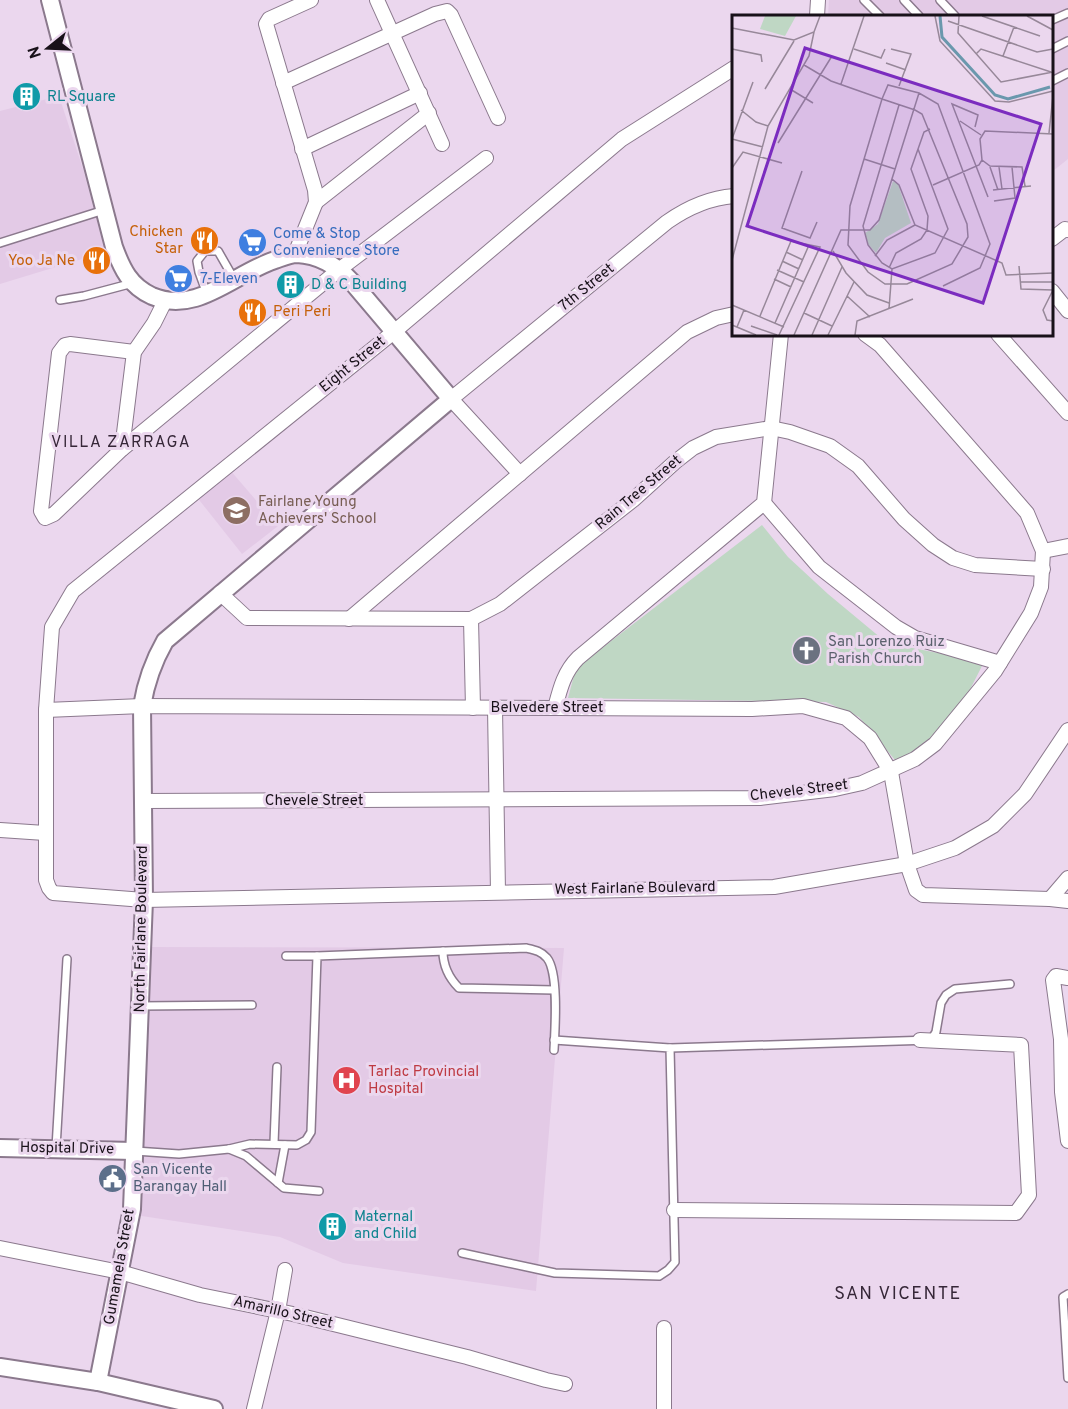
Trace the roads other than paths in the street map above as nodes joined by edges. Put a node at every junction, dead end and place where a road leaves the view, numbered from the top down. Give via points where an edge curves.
1 (50, 0) edge
2 (311, 0) edge
3 (376, 0) edge
4 (864, 0) edge
5 (904, 0) edge
6 (940, 0) edge
7 (1068, 13) edge
8 (879, 15) edge
9 (918, 15) edge
10 (954, 15) edge
11 (1053, 20) edge
12 (393, 33) junction
13 (1068, 41) edge
14 (1053, 48) edge
15 (732, 69) edge
16 (1068, 73) edge
17 (1053, 80) edge
18 (283, 83) junction
19 (420, 93) junction
20 (429, 113) junction
21 (498, 118) dead end
22 (442, 144) dead end
23 (302, 149) junction
24 (486, 158) dead end
25 (732, 196) edge
26 (316, 202) junction
27 (104, 210) junction
28 (1068, 230) edge
29 (1053, 238) edge
30 (0, 243) edge
31 (295, 254) junction
32 (340, 269) junction
33 (234, 279) junction
34 (133, 283) junction
35 (1053, 292) edge
36 (207, 294) junction
37 (60, 300) dead end
38 (165, 301) junction
39 (1068, 311) edge
40 (732, 315) edge
41 (395, 331) junction
42 (781, 336) edge
43 (868, 336) edge
44 (1000, 336) edge
45 (134, 352) junction
46 (451, 399) junction
47 (1068, 413) edge
48 (771, 428) junction
49 (122, 449) junction
50 (520, 474) junction
51 (764, 503) junction
52 (1068, 546) edge
53 (1043, 551) junction
54 (1043, 569) junction
55 (220, 593) junction
56 (349, 619) junction
57 (471, 619) junction
58 (1000, 663) junction
59 (142, 706) junction
60 (473, 708) junction
61 (495, 708) junction
62 (555, 708) junction
63 (46, 710) junction
64 (1068, 730) edge
65 (891, 772) junction
66 (496, 800) junction
67 (144, 801) junction
68 (0, 830) edge
69 (45, 833) junction
70 (907, 864) junction
71 (1068, 878) edge
72 (498, 892) junction
73 (1050, 898) junction
74 (144, 900) junction
75 (1068, 901) edge
76 (443, 951) junction
77 (317, 956) junction
78 (286, 957) dead end
79 (67, 959) dead end
80 (1068, 978) edge
81 (1010, 984) dead end
82 (554, 990) junction
83 (252, 1005) dead end
84 (140, 1006) junction
85 (1064, 1039) edge
86 (554, 1040) junction
87 (920, 1040) junction
88 (670, 1048) junction
89 (554, 1050) dead end
90 (277, 1067) dead end
91 (1065, 1092) edge
92 (1068, 1141) edge
93 (274, 1143) junction
94 (285, 1145) junction
95 (0, 1148) edge
96 (56, 1148) junction
97 (229, 1149) junction
98 (134, 1151) junction
99 (278, 1183) junction
100 (319, 1191) dead end
101 (674, 1210) junction
102 (0, 1248) edge
103 (462, 1253) dead end
104 (285, 1270) dead end
105 (120, 1272) junction
106 (1068, 1294) edge
107 (278, 1311) junction
108 (664, 1328) dead end
109 (0, 1367) edge
110 (1068, 1378) edge
111 (98, 1382) junction
112 (565, 1384) dead end
113 (214, 1409) edge
114 (254, 1409) edge
115 (664, 1409) edge

1 - 27 street
2 - 18 street via 266,24
3 - 12 street
4 - 8 lane
5 - 9 lane
6 - 10 lane
7 - 11 lane
12 - 18 street
12 - 19 street
12 - 21 street via 447,11
13 - 14 lane
15 - 41 street, Eight Street via 622,139
16 - 17 lane
18 - 23 street
19 - 20 street
19 - 23 street
20 - 22 street
20 - 26 street
23 - 26 street
24 - 32 street
25 - 46 street, 7th Street via 706,201 666,222
26 - 31 street
27 - 30 lane
27 - 34 street via 122,269
28 - 29 street
31 - 32 street
31 - 33 street
32 - 41 street
32 - 49 street
33 - 36 street
33 - 36 lane via 218,251 205,251 197,261
34 - 37 lane
34 - 38 street
35 - 39 street
36 - 38 street via 186,302
38 - 45 street
40 - 50 street via 716,318 687,332
41 - 46 street
41 - 63 street, Eight Street via 73,591 52,627
42 - 48 street
43 - 53 street, Chevele Street via 880,345 1027,513
44 - 47 street
45 - 49 street
45 - 49 street via 70,344 59,354 40,512 45,518 54,514
46 - 50 street
46 - 55 street, North Fairlane Boulevard
48 - 51 street
48 - 54 street, Rain Tree Street via 830,446 858,466 904,519 953,558 975,565
48 - 57 street, Rain Tree Street via 716,437 693,448 500,604
50 - 56 street
51 - 58 street via 819,567 896,627 915,638
51 - 62 street via 570,665
52 - 53 street
53 - 54 street, Chevele Street
54 - 58 street, Chevele Street via 1031,613
55 - 56 street, Rain Tree Street via 247,618
55 - 59 street, North Fairlane Boulevard via 165,641 145,684
56 - 57 street, Rain Tree Street
57 - 60 street
58 - 65 street, Chevele Street via 935,744
59 - 60 street, Belvedere Street
59 - 63 street, Belvedere Street
59 - 67 street, North Fairlane Boulevard
60 - 61 street, Belvedere Street
61 - 62 street, Belvedere Street
61 - 66 street
62 - 65 street, Belvedere Street via 803,706 846,718 870,738
63 - 69 street, Eight Street
64 - 70 street, West Fairlane Boulevard via 1025,794 993,826 955,848
65 - 66 street, Chevele Street via 835,789 760,798
65 - 70 street, Belvedere Street
66 - 67 street, Chevele Street
66 - 72 street
67 - 74 street, North Fairlane Boulevard
68 - 69 street
69 - 74 street, West Fairlane Boulevard via 46,880 53,893
70 - 72 street, West Fairlane Boulevard via 774,887
70 - 73 street, Belvedere Street via 916,890 922,895
71 - 73 street
72 - 74 street, West Fairlane Boulevard
73 - 75 street
74 - 84 street, North Fairlane Boulevard
76 - 77 lane
76 - 82 lane via 448,976 459,988
76 - 82 lane via 540,951 554,973
77 - 78 lane
77 - 94 lane via 311,1132 302,1143
79 - 96 lane
80 - 85 street via 1056,976 1053,980
81 - 87 lane via 955,989 941,1003 934,1036 931,1040
82 - 86 lane
83 - 84 lane
84 - 98 street, North Fairlane Boulevard
85 - 91 street
86 - 88 lane
86 - 89 lane
87 - 88 lane
87 - 101 street via 1021,1045 1029,1195 1016,1213
88 - 101 lane
90 - 93 lane
91 - 92 street
93 - 94 lane
93 - 97 lane
94 - 99 lane
95 - 96 street, Hospital Drive
96 - 98 street, Hospital Drive
97 - 98 lane via 179,1154
97 - 99 lane via 246,1156
98 - 105 street, Gumamela Street via 132,1209
99 - 100 lane via 284,1188
101 - 103 lane via 675,1262 659,1276 555,1273
102 - 105 street, Amarillo Street
104 - 107 street
105 - 107 street, Amarillo Street via 200,1295
105 - 111 street, Gumamela Street
106 - 110 lane via 1063,1297
107 - 112 street, Amarillo Street
107 - 114 street
108 - 115 street
109 - 111 street
111 - 113 street

